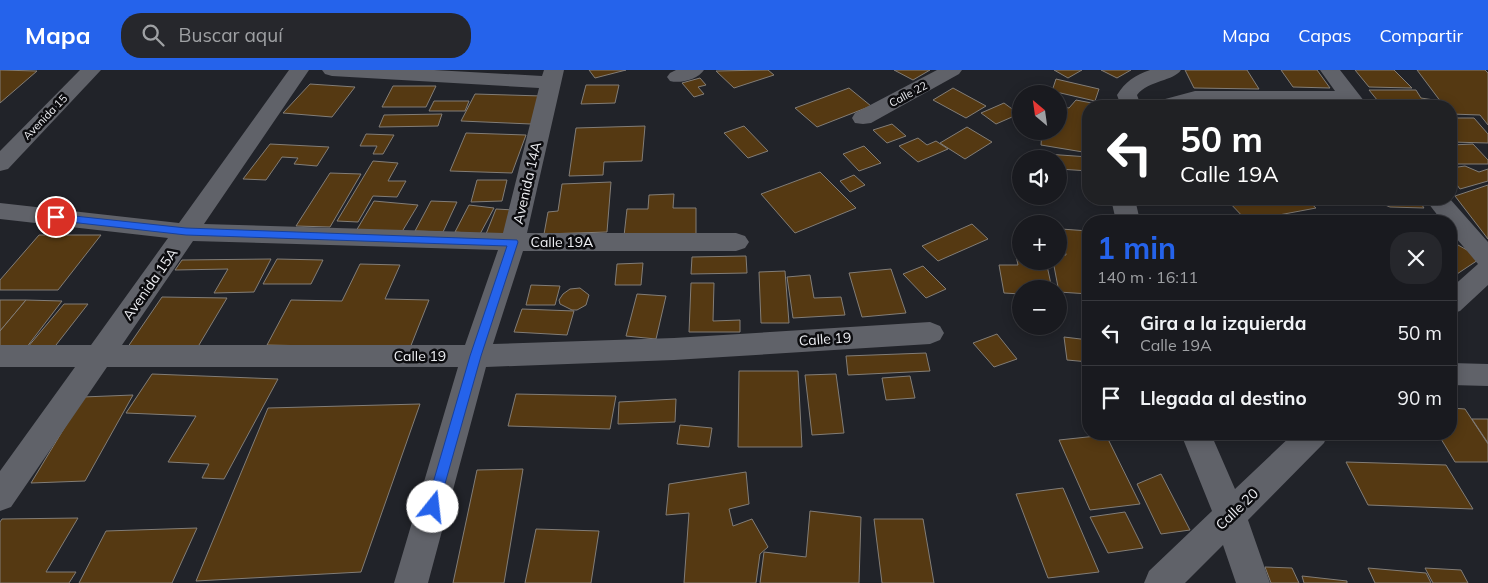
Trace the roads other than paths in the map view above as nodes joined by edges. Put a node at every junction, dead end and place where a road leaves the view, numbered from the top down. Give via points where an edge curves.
1 (89, 70) edge
2 (299, 70) edge
3 (332, 70) edge
4 (952, 70) edge
5 (1171, 70) edge
6 (1180, 70) edge
7 (1330, 70) edge
8 (552, 76) edge
9 (1195, 97) junction
10 (1129, 100) edge
11 (1184, 100) edge
12 (1314, 100) edge
13 (1353, 100) edge
14 (863, 118) dead end
15 (0, 164) edge
16 (1442, 205) edge
17 (0, 211) edge
18 (1451, 215) edge
19 (1457, 223) edge
20 (186, 232) junction
21 (513, 242) junction
22 (736, 242) dead end
23 (1488, 259) edge
24 (1488, 270) edge
25 (1457, 298) edge
26 (930, 333) dead end
27 (100, 355) junction
28 (0, 356) edge
29 (475, 356) junction
30 (1457, 374) edge
31 (1488, 375) edge
32 (1198, 440) edge
33 (1307, 440) edge
34 (0, 497) edge
35 (1230, 516) junction
36 (411, 583) edge
37 (1161, 583) edge
38 (1253, 583) edge

1 - 15 street, Avenida 15
2 - 20 street, Avenida 15A
3 - 8 street
4 - 14 street, Calle 22
5 - 10 street via 1130,88
6 - 9 street
7 - 13 street
8 - 21 street, Avenida 14A
9 - 11 street
9 - 12 street
16 - 18 street
17 - 20 street, Calle 19A
19 - 23 street
20 - 21 street, Calle 19A
20 - 27 street, Avenida 15A
21 - 22 street, Calle 19A
21 - 29 street, Avenida 14A
24 - 25 street
26 - 29 street, Calle 19 via 674,349
27 - 28 street, Calle 19
27 - 29 street, Calle 19
27 - 34 street, Avenida 15A
29 - 36 street, Avenida 14A
30 - 31 street
32 - 35 street
33 - 35 street, Calle 20
35 - 37 street, Calle 20
35 - 38 street

